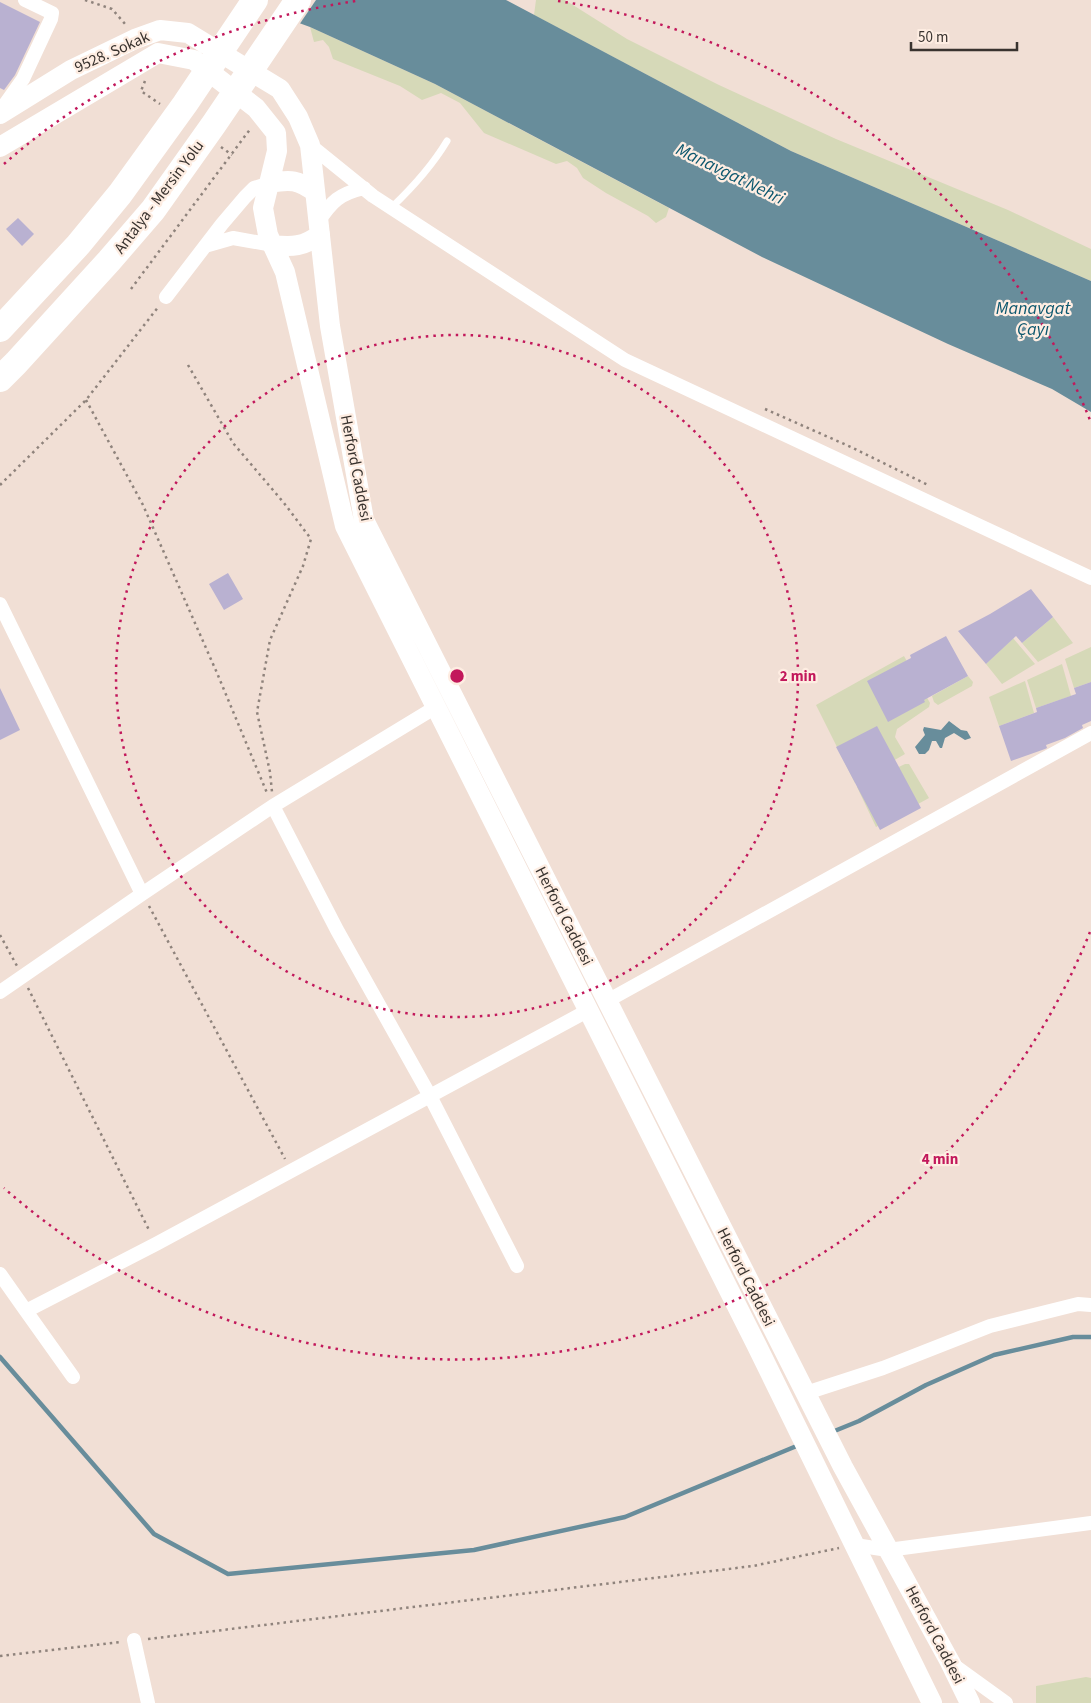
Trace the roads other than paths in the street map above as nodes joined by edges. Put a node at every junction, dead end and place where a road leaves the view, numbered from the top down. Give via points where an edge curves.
1 (26, 0) edge
2 (255, 0) edge
3 (298, 0) edge
4 (280, 89) joint
5 (256, 108) joint
6 (0, 113) edge
7 (447, 141) dead end
8 (310, 145) junction
9 (0, 147) edge
10 (270, 183) junction
11 (364, 188) junction
12 (315, 192) junction
13 (392, 207) junction
14 (319, 228) junction
15 (273, 245) junction
16 (205, 246) junction
17 (166, 297) road end
18 (0, 330) edge
19 (0, 379) edge
20 (1091, 578) edge
21 (0, 604) edge
22 (436, 707) junction
23 (1091, 733) edge
24 (273, 806) junction
25 (142, 894) junction
26 (0, 992) edge
27 (606, 1001) junction
28 (589, 1010) junction
29 (430, 1096) junction
30 (517, 1266) dead end
31 (0, 1274) edge
32 (1091, 1305) edge
33 (26, 1311) junction
34 (73, 1377) dead end
35 (807, 1395) junction
36 (1091, 1523) edge
37 (855, 1545) junction
38 (888, 1550) junction
39 (134, 1640) road end
40 (950, 1662) junction
41 (148, 1703) edge
42 (932, 1703) edge
43 (970, 1703) edge
44 (1006, 1703) edge

1 - 6 street via 52,13 51,19 22,79
2 - 18 highway, Antalya - Mersin Yolu via 120,194 78,246
3 - 19 highway, Antalya - Mersin Yolu via 147,217
4 - 6 main road, 9528. Sokak via 188,33 160,30 71,70
4 - 8 main road, Herford Caddesi via 298,117
5 - 9 main road, 9528. Sokak via 194,60 158,52
5 - 10 main road, Herford Caddesi via 276,133 277,151
7 - 13 lane via 418,181
8 - 11 street
8 - 12 main road, Herford Caddesi
10 - 12 main road via 302,182
10 - 15 main road, Herford Caddesi via 263,208
10 - 16 street via 254,188
11 - 13 street
11 - 14 street via 352,191 330,205
12 - 14 main road, Herford Caddesi
13 - 20 street via 625,360
14 - 15 main road via 313,239 301,246
14 - 27 main road, Herford Caddesi via 330,326 364,520
15 - 16 street via 233,238
15 - 22 main road, Herford Caddesi via 285,272 345,526
16 - 17 street
21 - 25 street
22 - 24 street
22 - 28 main road, Herford Caddesi
23 - 27 street
24 - 25 street
24 - 29 street via 337,930
25 - 26 street
27 - 35 main road, Herford Caddesi
28 - 29 street
28 - 37 main road, Herford Caddesi
29 - 30 street
29 - 33 street
31 - 33 street
32 - 35 street via 1078,1304 990,1326
33 - 34 street
35 - 38 main road, Herford Caddesi
36 - 38 street
37 - 38 street
37 - 42 main road, Herford Caddesi
38 - 40 main road, Herford Caddesi
39 - 41 street
40 - 43 main road, Herford Caddesi
40 - 44 street

